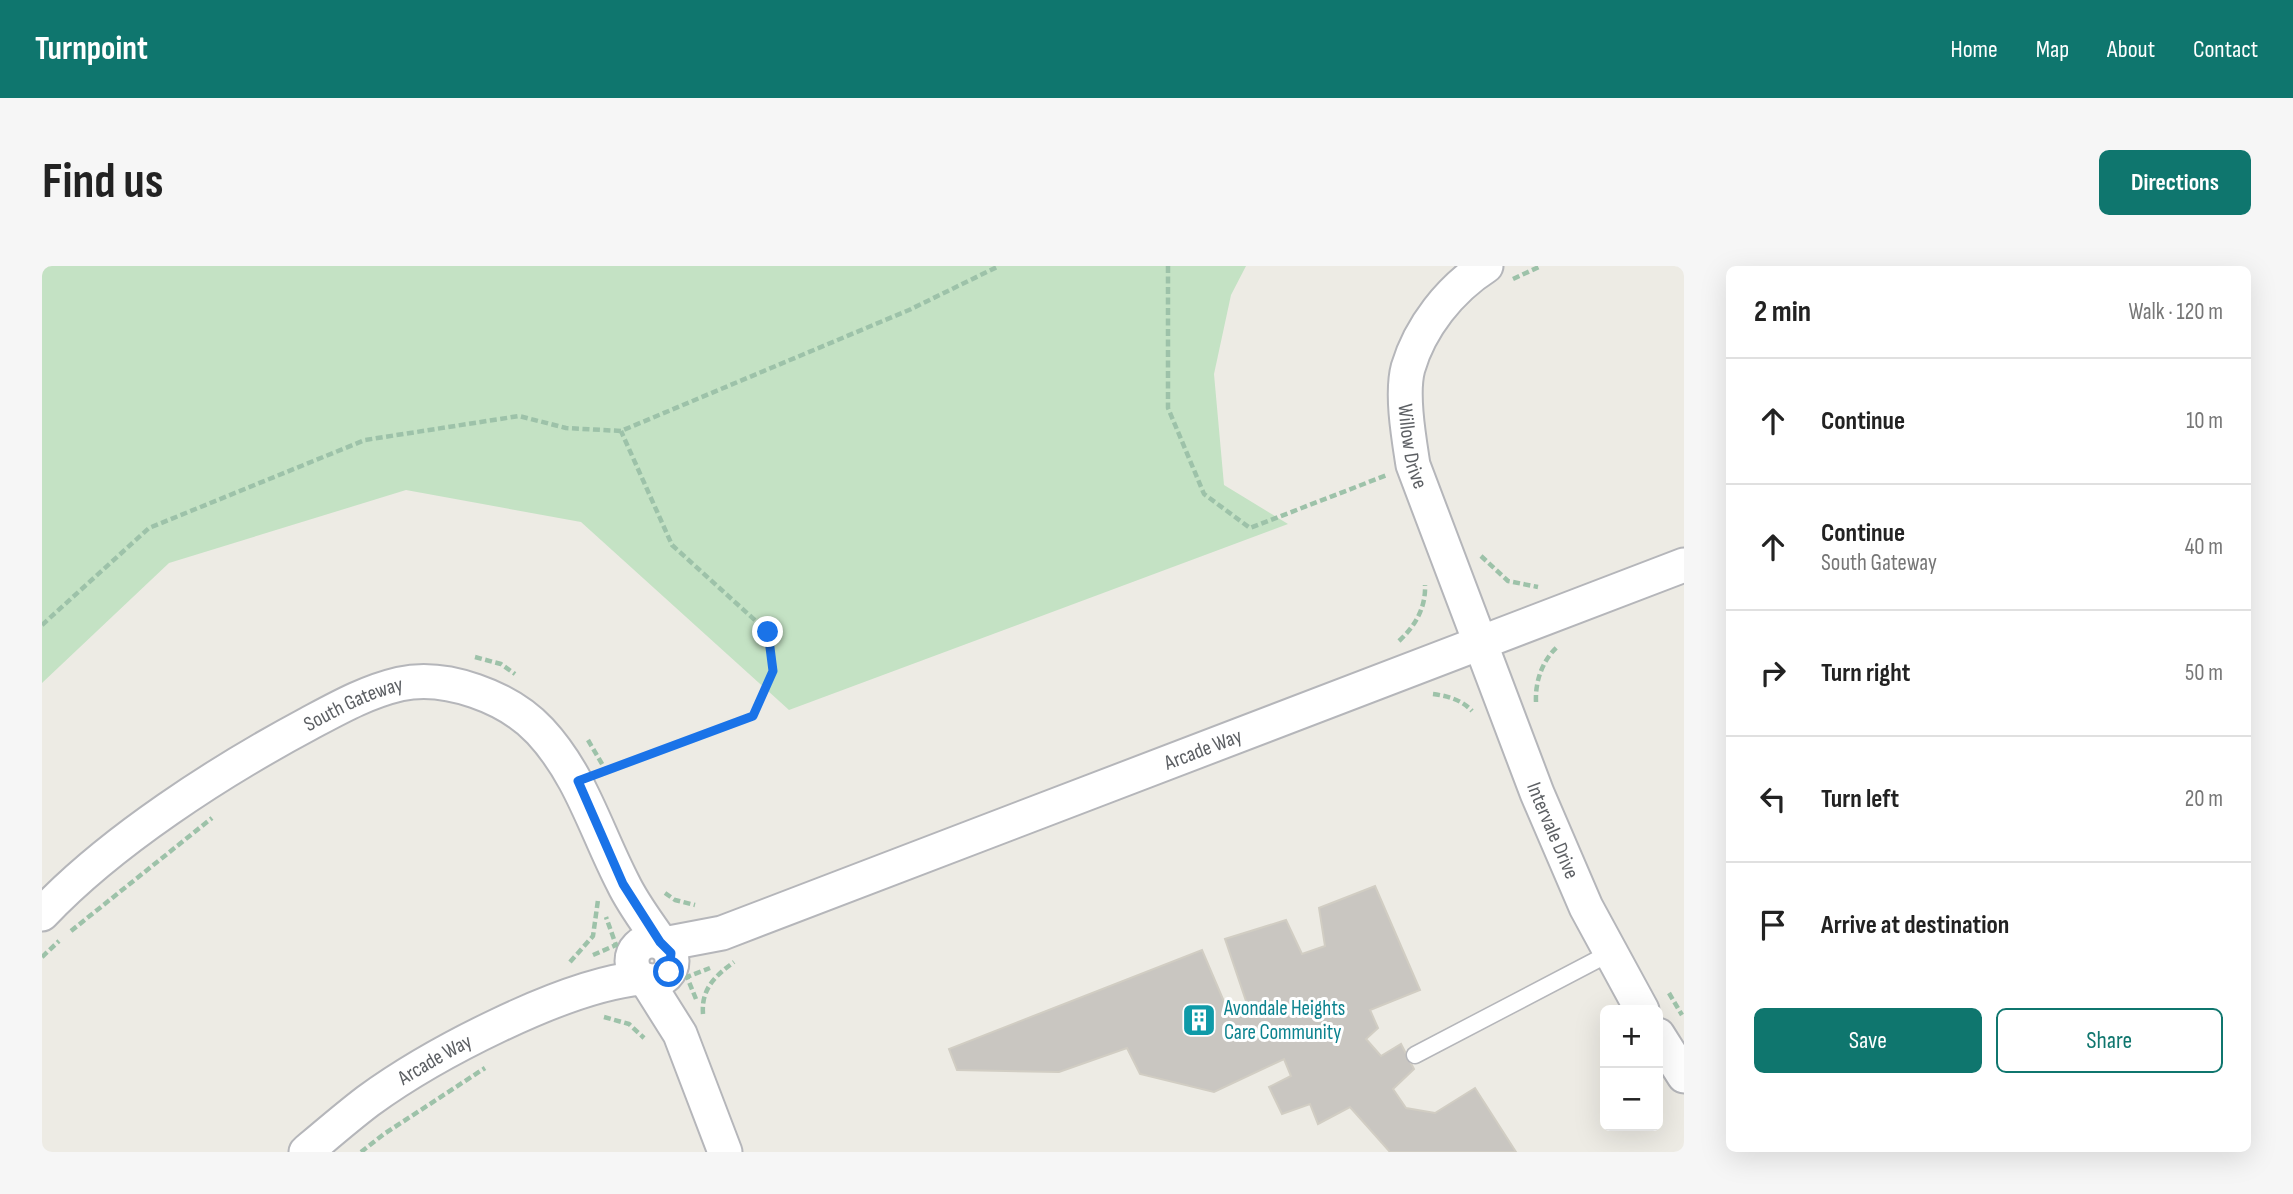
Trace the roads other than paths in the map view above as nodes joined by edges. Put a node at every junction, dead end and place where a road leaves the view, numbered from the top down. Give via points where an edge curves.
1 (1498, 273) edge
2 (1684, 565) edge
3 (1479, 644) junction
4 (42, 914) edge
5 (1610, 953) junction
6 (648, 959) junction
7 (1639, 1005) edge
8 (1663, 1043) edge
9 (1415, 1055) dead end
10 (1684, 1076) edge
11 (306, 1152) edge
12 (725, 1152) edge

1 - 3 street, Willow Drive via 1448,296 1408,369 1407,429 1413,465
2 - 3 street, Arcade Way
3 - 5 street, Intervale Drive via 1537,793
3 - 6 street, Arcade Way via 909,859 731,950
4 - 6 street, South Gateway via 127,841 264,748 363,695 402,683 446,684 479,692 513,710 598,777 623,884
5 - 7 street, Intervale Drive
5 - 9 lane
6 - 11 street, Arcade Way via 508,1021 431,1062 369,1100
6 - 12 street, South Gateway via 665,1040
8 - 10 street

